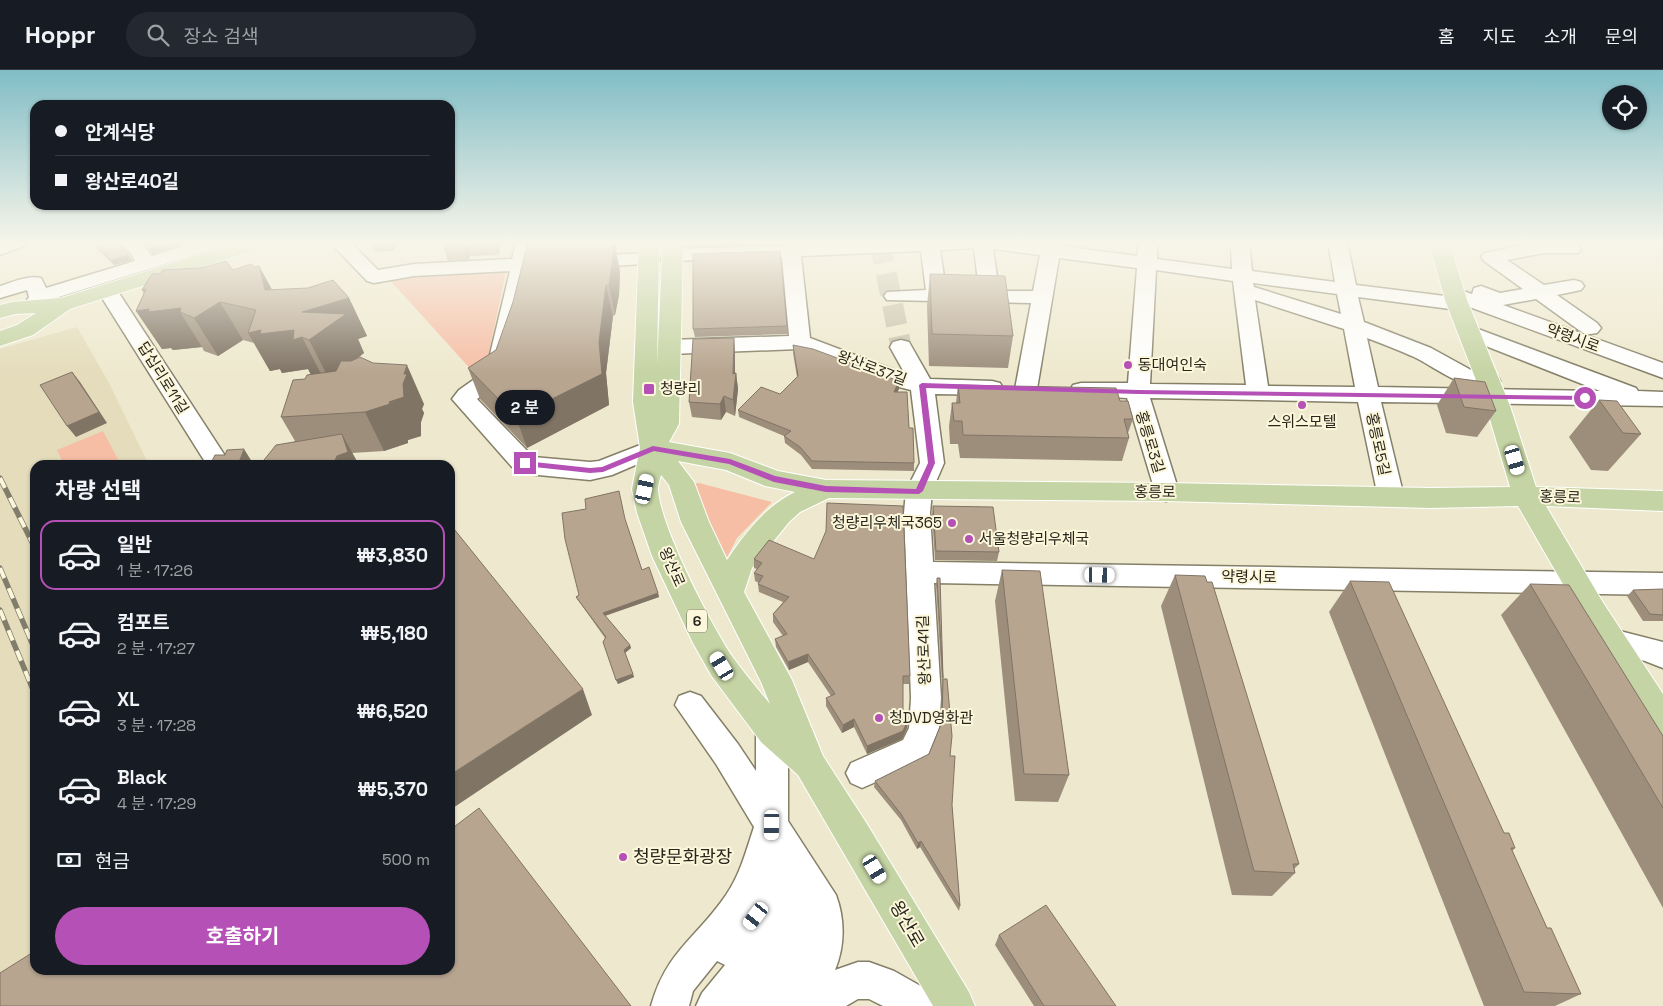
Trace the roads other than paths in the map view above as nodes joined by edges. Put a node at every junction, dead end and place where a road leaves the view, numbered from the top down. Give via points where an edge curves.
1 (69, 286) edge
2 (119, 286) edge
3 (517, 286) edge
4 (649, 286) edge
5 (672, 286) edge
6 (795, 286) edge
7 (936, 286) edge
8 (989, 286) edge
9 (1045, 286) edge
10 (1145, 286) edge
11 (1244, 286) edge
12 (1247, 286) edge
13 (1269, 286) edge
14 (1347, 286) edge
15 (1452, 286) edge
16 (1531, 286) edge
17 (1574, 286) dead end
18 (108, 290) junction
19 (1348, 291) junction
20 (1454, 291) junction
21 (0, 292) edge
22 (1540, 292) junction
23 (894, 296) dead end
24 (937, 296) junction
25 (990, 296) junction
26 (1043, 297) junction
27 (38, 301) junction
28 (0, 312) edge
29 (0, 318) edge
30 (1356, 326) junction
31 (1590, 328) dead end
32 (0, 332) edge
33 (1470, 332) junction
34 (0, 339) edge
35 (800, 342) junction
36 (670, 346) junction
37 (900, 347) tunnel mouth
38 (1663, 370) edge
39 (922, 385) junction
40 (1492, 389) junction
41 (1045, 390) junction
42 (1138, 392) junction
43 (1258, 393) junction
44 (1369, 395) junction
45 (1640, 399) junction
46 (1663, 399) edge
47 (660, 436) junction
48 (216, 460) edge
49 (826, 489) junction
50 (919, 491) junction
51 (1166, 492) junction
52 (1526, 496) junction
53 (1391, 498) junction
54 (1663, 501) edge
55 (921, 572) junction
56 (1576, 582) junction
57 (1663, 584) edge
58 (729, 592) junction
59 (1612, 641) junction
60 (1663, 656) edge
61 (690, 706) dead end
62 (1663, 722) edge
63 (772, 732) junction
64 (810, 765) junction
65 (862, 772) dead end
66 (772, 825) junction
67 (803, 874) junction
68 (820, 992) edge
69 (910, 1005) edge
70 (670, 1006) edge
71 (687, 1006) edge
72 (714, 1006) edge
73 (748, 1006) edge
74 (785, 1006) edge
75 (955, 1006) edge

1 - 27 street
2 - 18 main road
3 - 47 street via 497,372 490,382 472,390 462,399 525,463 603,469
4 - 47 main road, 왕산로 / 6 via 645,402
5 - 36 main road, 왕산로 / 6
6 - 35 street
7 - 24 street
8 - 25 street
9 - 26 street
10 - 42 street, 홍릉로3길
11 - 43 street
12 - 30 street via 1263,295
13 - 19 street
14 - 19 street, 홍릉로5길
15 - 20 main road
16 - 22 street, 약령시로
17 - 22 street
18 - 27 main road via 63,304
18 - 48 street, 답십리로11길
19 - 20 street
19 - 30 street, 홍릉로5길
20 - 22 street via 1497,300
20 - 33 main road
20 - 38 street, 약령시로
21 - 27 street
22 - 31 street, 약령시로
23 - 24 street
24 - 25 street
25 - 26 street
26 - 41 street
27 - 28 main road
27 - 29 main road
27 - 32 main road
27 - 34 main road via 25,330
30 - 40 street via 1423,353
30 - 44 street, 홍릉로5길
33 - 40 main road
33 - 45 street, 약령시로 via 1614,386
35 - 36 street, 왕산로37길
35 - 39 street, 왕산로37길 via 903,381
36 - 47 main road, 왕산로 / 6
37 - 39 street
39 - 41 street, 왕산로37길
39 - 50 street via 932,463
40 - 44 street, 왕산로37길
40 - 45 street
40 - 52 main road
41 - 42 street, 왕산로37길
42 - 43 street, 왕산로37길
42 - 51 street, 홍릉로3길 via 1138,402
43 - 44 street, 왕산로37길
44 - 53 street, 홍릉로5길
45 - 46 street
47 - 49 main road, 홍릉로 via 774,479
47 - 58 main road, 왕산로 / 6 via 695,522
47 - 63 main road, 왕산로 / 6 via 645,489 666,556 708,643
49 - 50 main road, 홍릉로
49 - 58 main road via 791,505 779,515 742,560 734,573
50 - 51 main road, 홍릉로
50 - 55 street, 왕산로41길 via 917,513
51 - 53 main road, 홍릉로
52 - 53 main road, 홍릉로
52 - 54 main road, 홍릉로
52 - 56 main road
55 - 56 street, 약령시로
55 - 65 street, 왕산로41길 via 926,698 924,728 918,747
56 - 57 street, 약령시로
56 - 59 main road
58 - 64 main road, 왕산로 / 6 via 776,680
59 - 60 street via 1652,650
59 - 62 main road
61 - 66 street via 727,754
63 - 64 main road, 왕산로 / 6
63 - 66 street
64 - 75 main road, 왕산로 / 6
66 - 67 street
66 - 70 street via 748,892 733,916 680,979
66 - 71 street via 767,897 749,926 694,990
66 - 72 street via 789,902 770,938
67 - 68 street via 823,908
67 - 73 street via 805,907 800,936 795,947
68 - 69 street via 857,979 878,982
68 - 74 street

